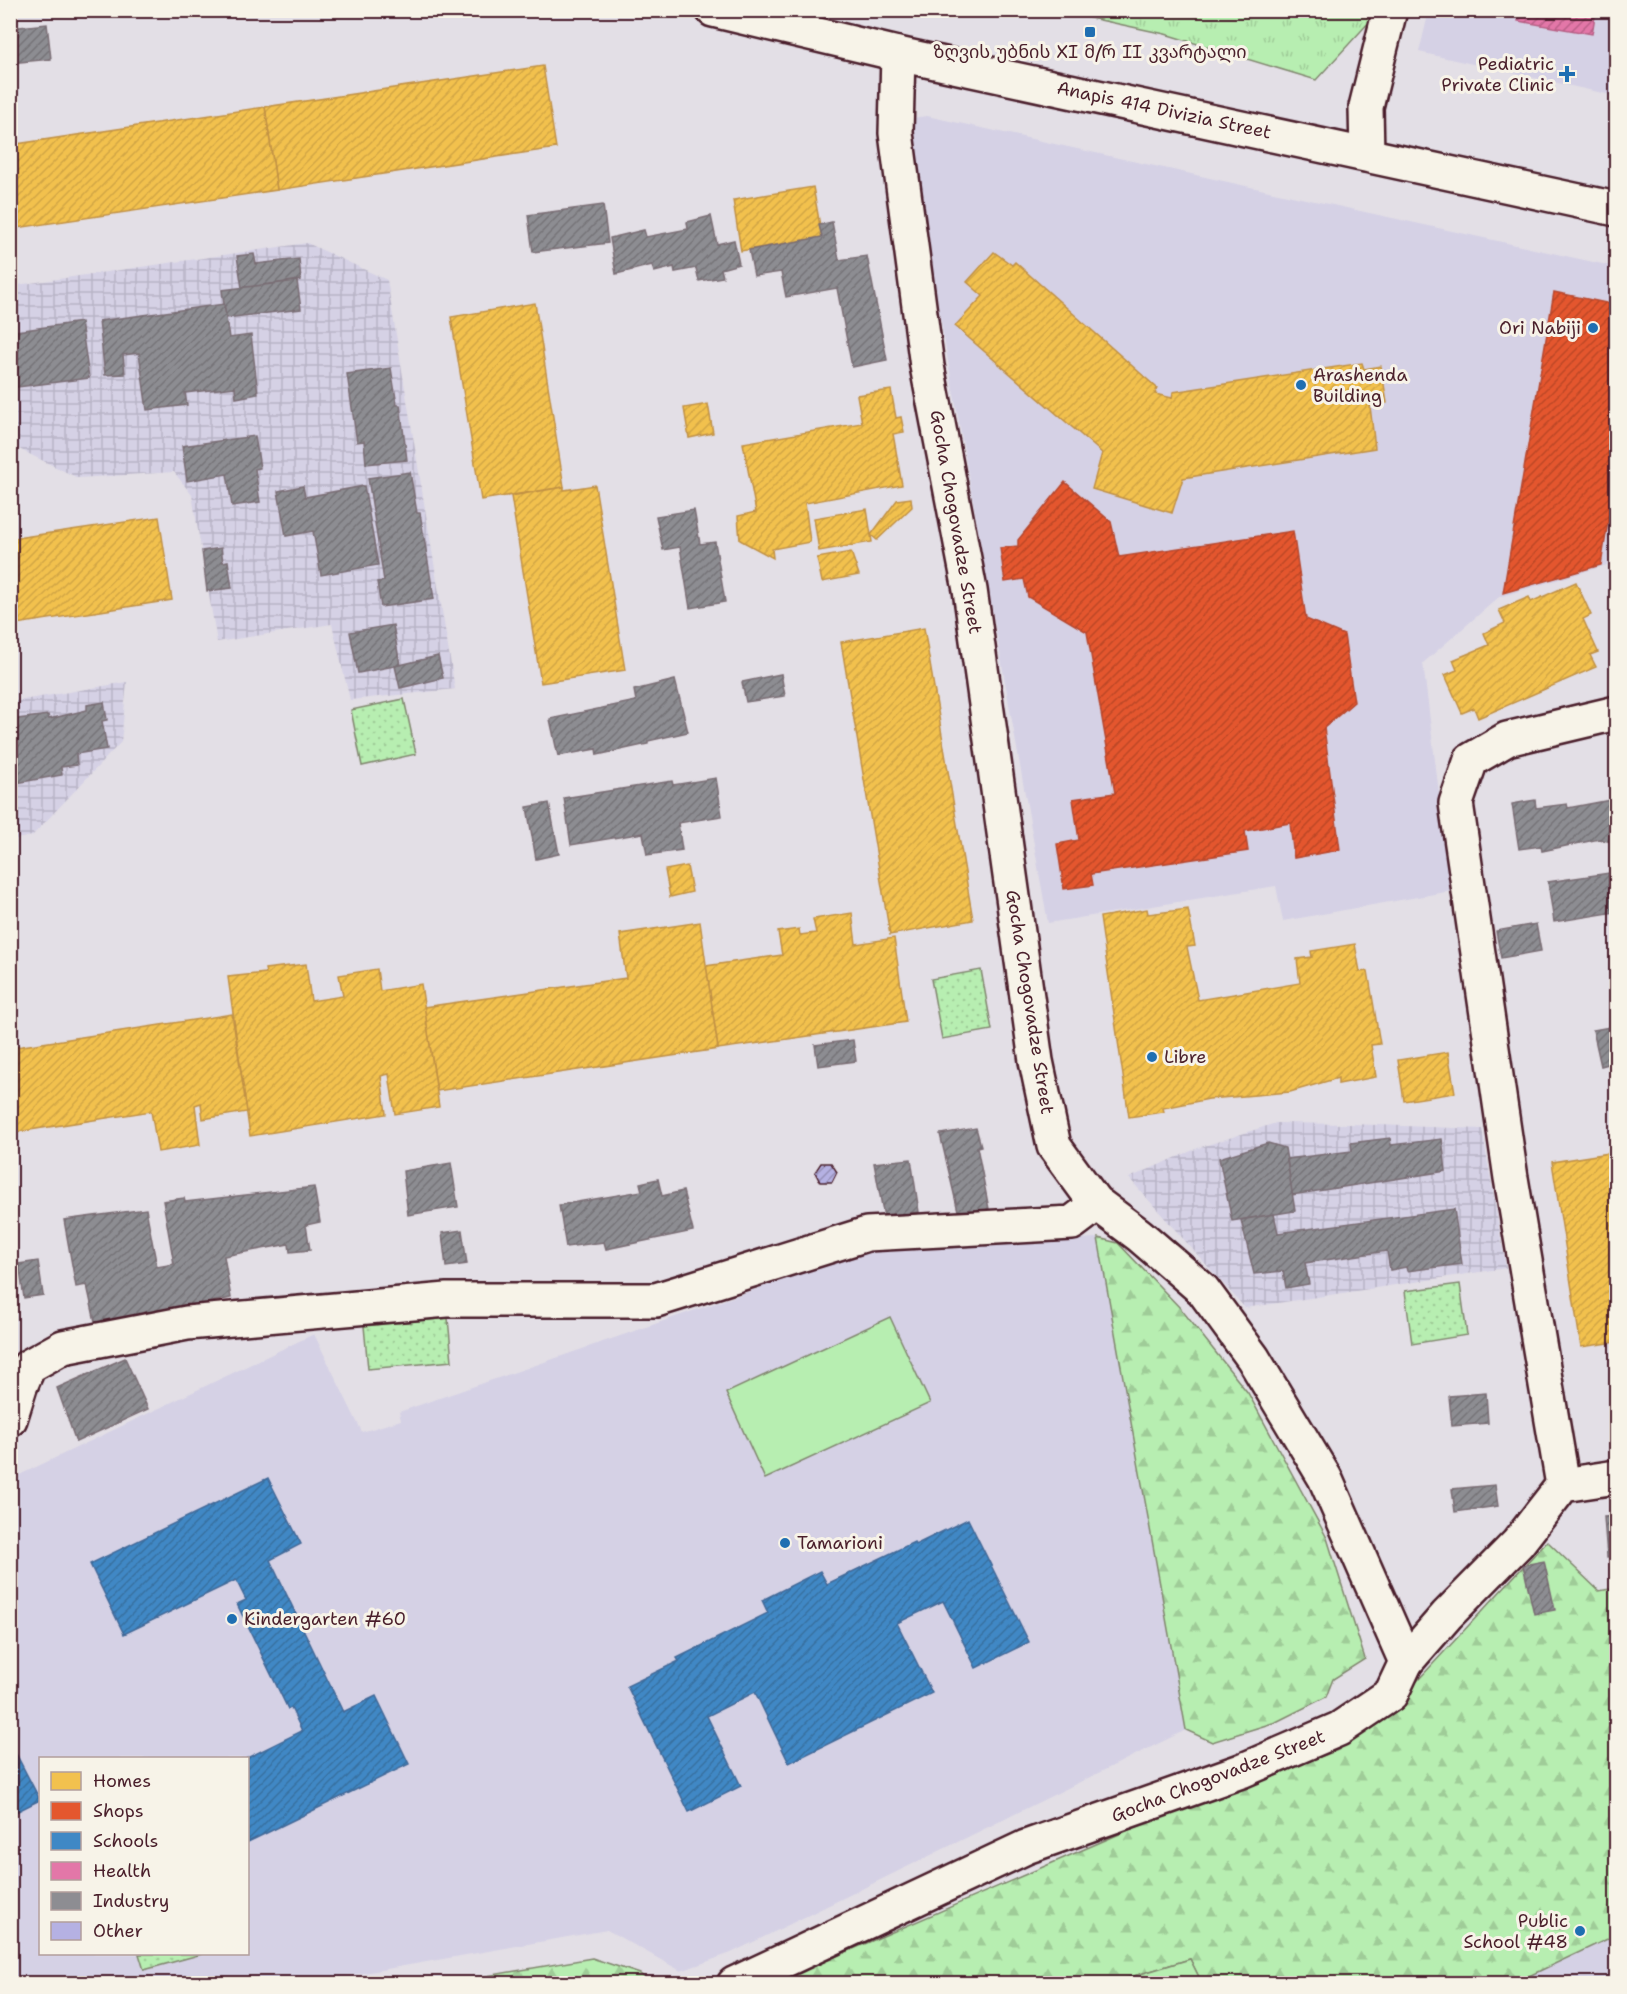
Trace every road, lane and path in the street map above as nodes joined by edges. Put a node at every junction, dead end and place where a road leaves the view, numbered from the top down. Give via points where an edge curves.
1 (713, 10) edge
2 (1390, 10) edge
3 (898, 54) junction
4 (1367, 154) junction
5 (1617, 209) edge
6 (1617, 713) edge
7 (1095, 1202) junction
8 (10, 1419) edge
9 (1617, 1477) edge
10 (1563, 1485) junction
11 (1406, 1662) junction
12 (734, 1983) edge

1 - 3 street, Anapis 414 Divizia Street
2 - 4 street via 1366,107
3 - 4 street, Anapis 414 Divizia Street
3 - 7 street, Gocha Chogovadze Street via 896,133 927,366 970,590 1036,1062 1054,1146
4 - 5 street, Anapis 414 Divizia Street
6 - 10 street via 1507,739 1472,760 1456,803 1509,1167
7 - 8 street via 1072,1223 867,1234 656,1300 447,1300 187,1323 63,1347 30,1366
7 - 11 street, Gocha Chogovadze Street via 1203,1290 1253,1358 1325,1478
9 - 10 street
10 - 11 street via 1518,1543
11 - 12 street, Gocha Chogovadze Street via 1391,1694 1339,1729 1241,1771 1026,1847

